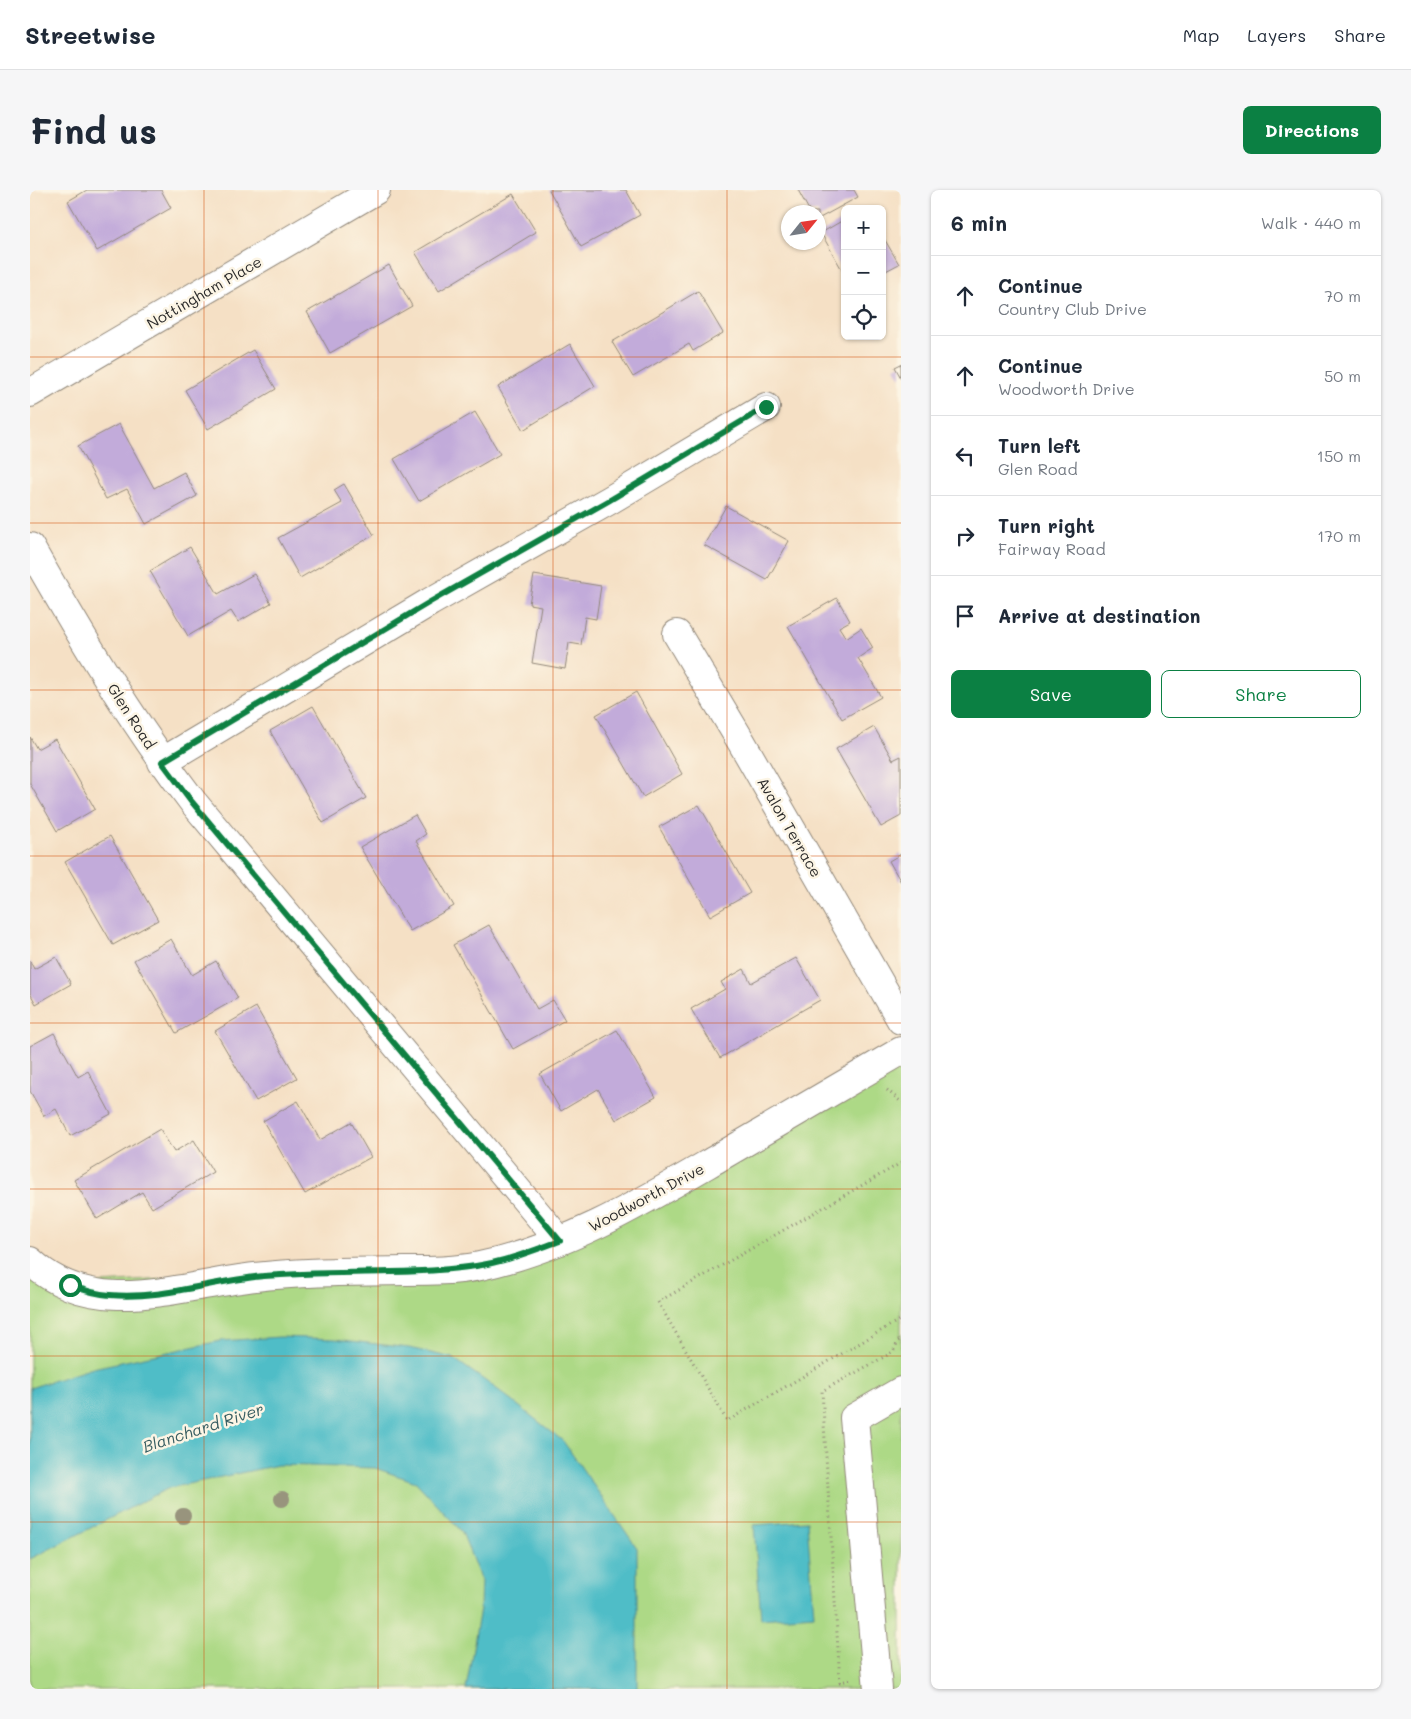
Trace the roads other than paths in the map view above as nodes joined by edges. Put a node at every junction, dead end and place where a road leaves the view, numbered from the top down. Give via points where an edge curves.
1 (376, 190) edge
2 (30, 393) edge
3 (766, 407) dead end
4 (30, 547) edge
5 (677, 634) dead end
6 (162, 762) junction
7 (901, 1020) edge
8 (897, 1061) edge
9 (560, 1241) junction
10 (30, 1261) edge
11 (901, 1391) edge
12 (878, 1689) edge

1 - 2 street, Nottingham Place
3 - 6 street
4 - 6 street, Glen Road via 123,704
5 - 7 street, Avalon Terrace
6 - 9 street, Glen Road
8 - 9 street, Woodworth Drive via 616,1215
9 - 10 street, Woodworth Drive via 518,1257 478,1266 294,1273 153,1294 90,1292 51,1276
11 - 12 street via 854,1418

